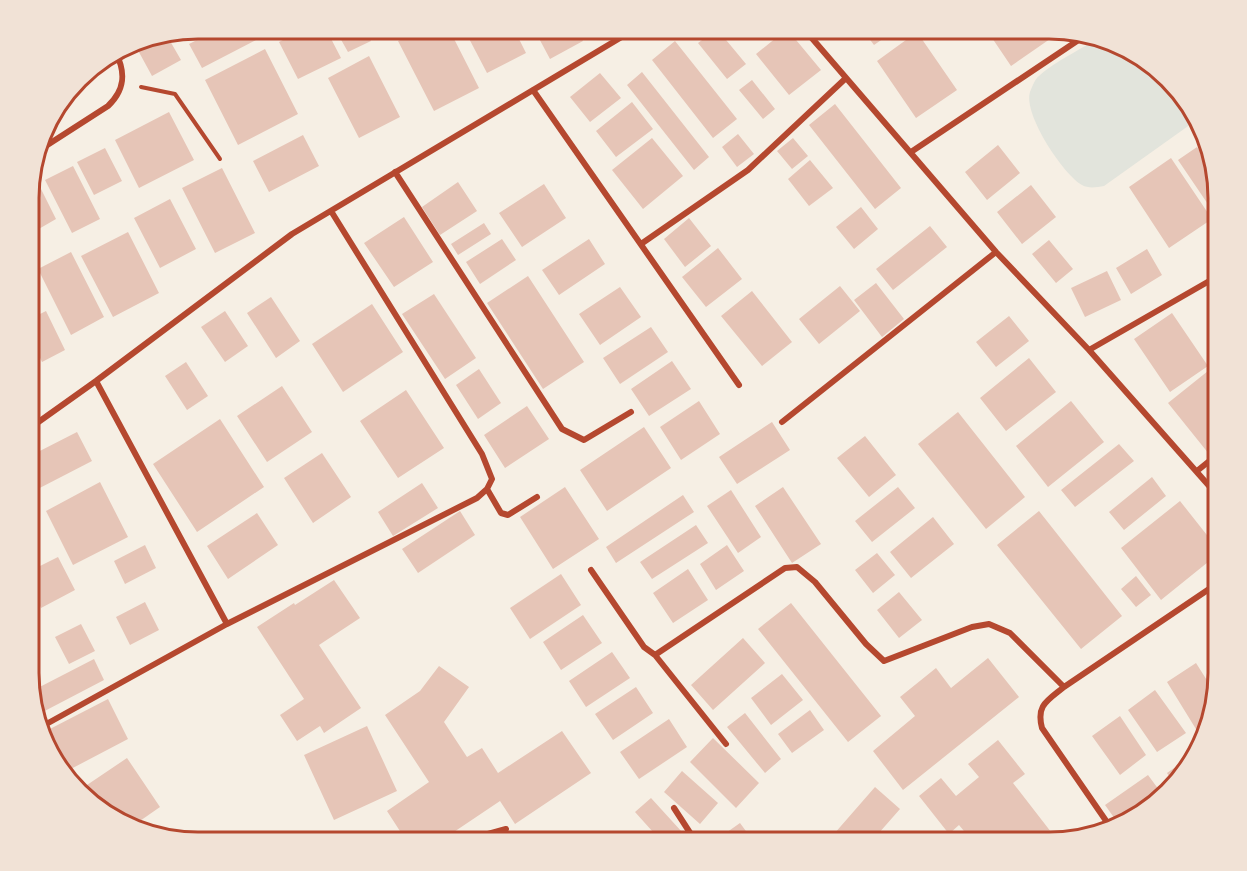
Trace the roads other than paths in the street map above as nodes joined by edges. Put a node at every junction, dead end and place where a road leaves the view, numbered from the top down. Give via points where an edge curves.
1 (618, 39) edge
2 (813, 39) edge
3 (1076, 41) edge
4 (119, 60) edge
5 (846, 78) junction
6 (533, 90) junction
7 (48, 145) edge
8 (911, 152) junction
9 (395, 172) junction
10 (331, 211) junction
11 (641, 244) junction
12 (996, 252) junction
13 (1208, 282) edge
14 (1089, 350) junction
15 (96, 381) junction
16 (739, 386) dead end
17 (631, 412) dead end
18 (39, 422) edge
19 (782, 422) dead end
20 (1208, 462) edge
21 (1197, 471) junction
22 (1208, 484) edge
23 (487, 489) junction
24 (537, 497) dead end
25 (591, 570) dead end
26 (1208, 590) edge
27 (227, 624) junction
28 (655, 655) junction
29 (1064, 687) junction
30 (47, 723) edge
31 (726, 744) dead end
32 (674, 808) dead end
33 (1107, 821) edge
34 (506, 829) dead end
35 (495, 832) edge
36 (690, 832) edge

1 - 6 street
2 - 5 street
3 - 8 street
4 - 7 street via 124,73 117,97
5 - 8 street
5 - 11 street via 748,170
6 - 9 street
6 - 11 street
8 - 12 street
9 - 10 street
9 - 17 street via 562,429 584,440
10 - 15 street via 292,234
10 - 23 street via 482,454 492,479
11 - 16 street
12 - 14 street
12 - 19 street
13 - 14 street
14 - 21 street
15 - 18 street
15 - 27 street
20 - 21 street
21 - 22 street
23 - 24 street via 501,513 508,515
23 - 27 street via 477,498
25 - 28 street via 644,647
26 - 29 street
27 - 30 street
28 - 29 street via 785,568 797,567 815,582 884,661 989,624 1010,633
28 - 31 street
29 - 33 street via 1042,705 1042,728
32 - 36 street
34 - 35 street

